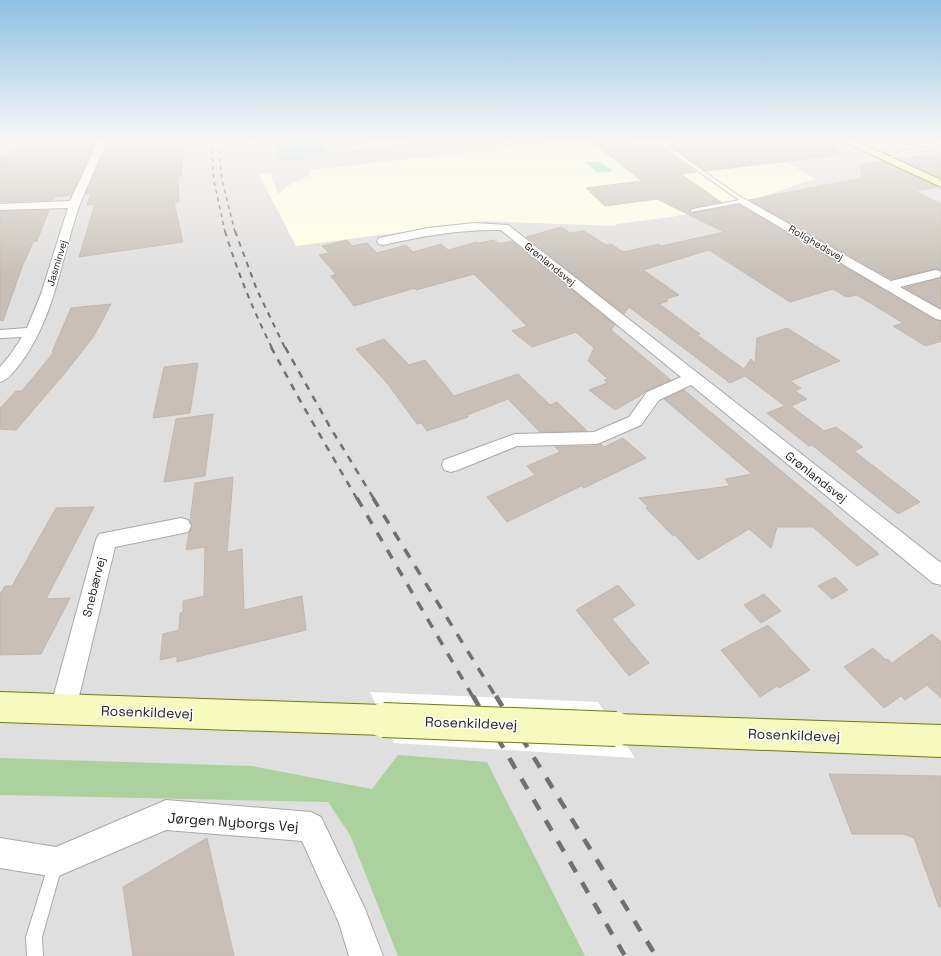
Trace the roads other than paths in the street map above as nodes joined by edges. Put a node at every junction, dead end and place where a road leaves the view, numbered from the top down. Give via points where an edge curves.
1 (83, 187) edge
2 (723, 187) edge
3 (743, 201) junction
4 (75, 204) junction
5 (0, 207) edge
6 (693, 211) dead end
7 (383, 241) dead end
8 (935, 274) dead end
9 (888, 286) junction
10 (941, 316) edge
11 (33, 332) junction
12 (0, 334) edge
13 (0, 377) edge
14 (692, 378) junction
15 (451, 465) dead end
16 (181, 526) dead end
17 (941, 576) edge
18 (0, 707) edge
19 (63, 709) junction
20 (941, 741) edge
21 (0, 853) edge
22 (56, 862) junction
23 (35, 956) edge
24 (366, 956) edge

1 - 4 street, Jasminvej
2 - 3 lane
3 - 6 lane
3 - 9 street, Rolighedsvej
4 - 5 street
4 - 11 street, Jasminvej via 44,307
7 - 14 street, Grønlandsvej via 407,235 469,227 504,227
8 - 9 street
9 - 10 street, Rolighedsvej
11 - 12 street
11 - 13 street, Jasminvej
14 - 15 street via 653,396 635,421 596,438 515,440
14 - 17 street, Grønlandsvej
16 - 19 street, Snebærvej via 106,540
18 - 19 street, Rosenkildevej
19 - 20 street, Rosenkildevej, bridge
21 - 22 street
22 - 23 lane via 34,937
22 - 24 street, Jørgen Nyborgs Vej via 166,815 311,827 354,920

